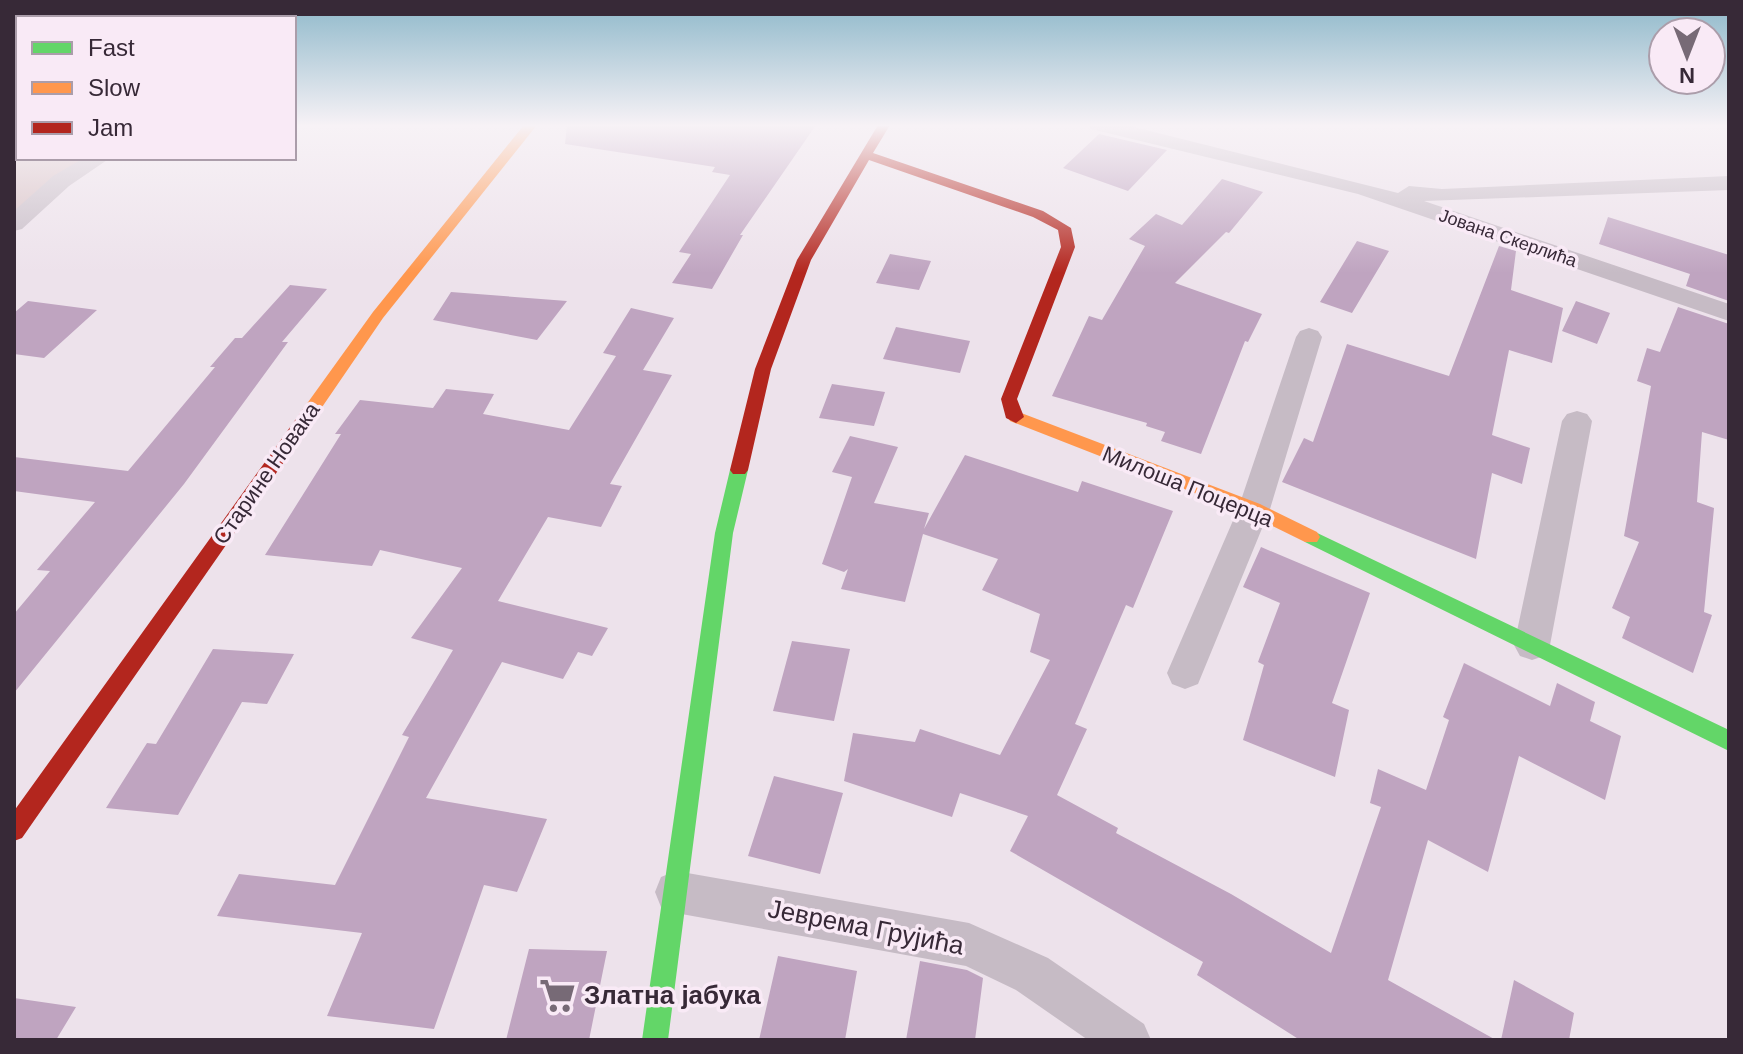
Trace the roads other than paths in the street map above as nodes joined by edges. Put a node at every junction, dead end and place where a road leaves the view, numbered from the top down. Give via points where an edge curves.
1 (72, 174) edge
2 (491, 174) edge
3 (855, 174) edge
4 (923, 174) edge
5 (1303, 174) edge
6 (1729, 183) edge
7 (1365, 189) junction
8 (14, 224) edge
9 (1729, 313) edge
10 (1309, 337) dead end
11 (1577, 421) dead end
12 (1254, 509) junction
13 (1532, 645) junction
14 (1185, 673) dead end
15 (1729, 741) edge
16 (14, 830) edge
17 (676, 892) junction
18 (655, 1040) edge
19 (1128, 1040) edge

1 - 8 street
2 - 16 street, Старине Новака via 378,315
3 - 17 street via 804,260 763,369 724,533
4 - 12 street, Милоша Поцерца via 1064,228 1068,247 1009,399 1012,414
5 - 7 street, Јована Скерлића
6 - 7 street via 1442,196
7 - 9 street, Јована Скерлића
10 - 12 street
11 - 13 street
12 - 13 street, Милоша Поцерца
12 - 14 street
13 - 15 street, Милоша Поцерца
17 - 18 street
17 - 19 street, Јеврема Грујића via 969,945 1032,974

